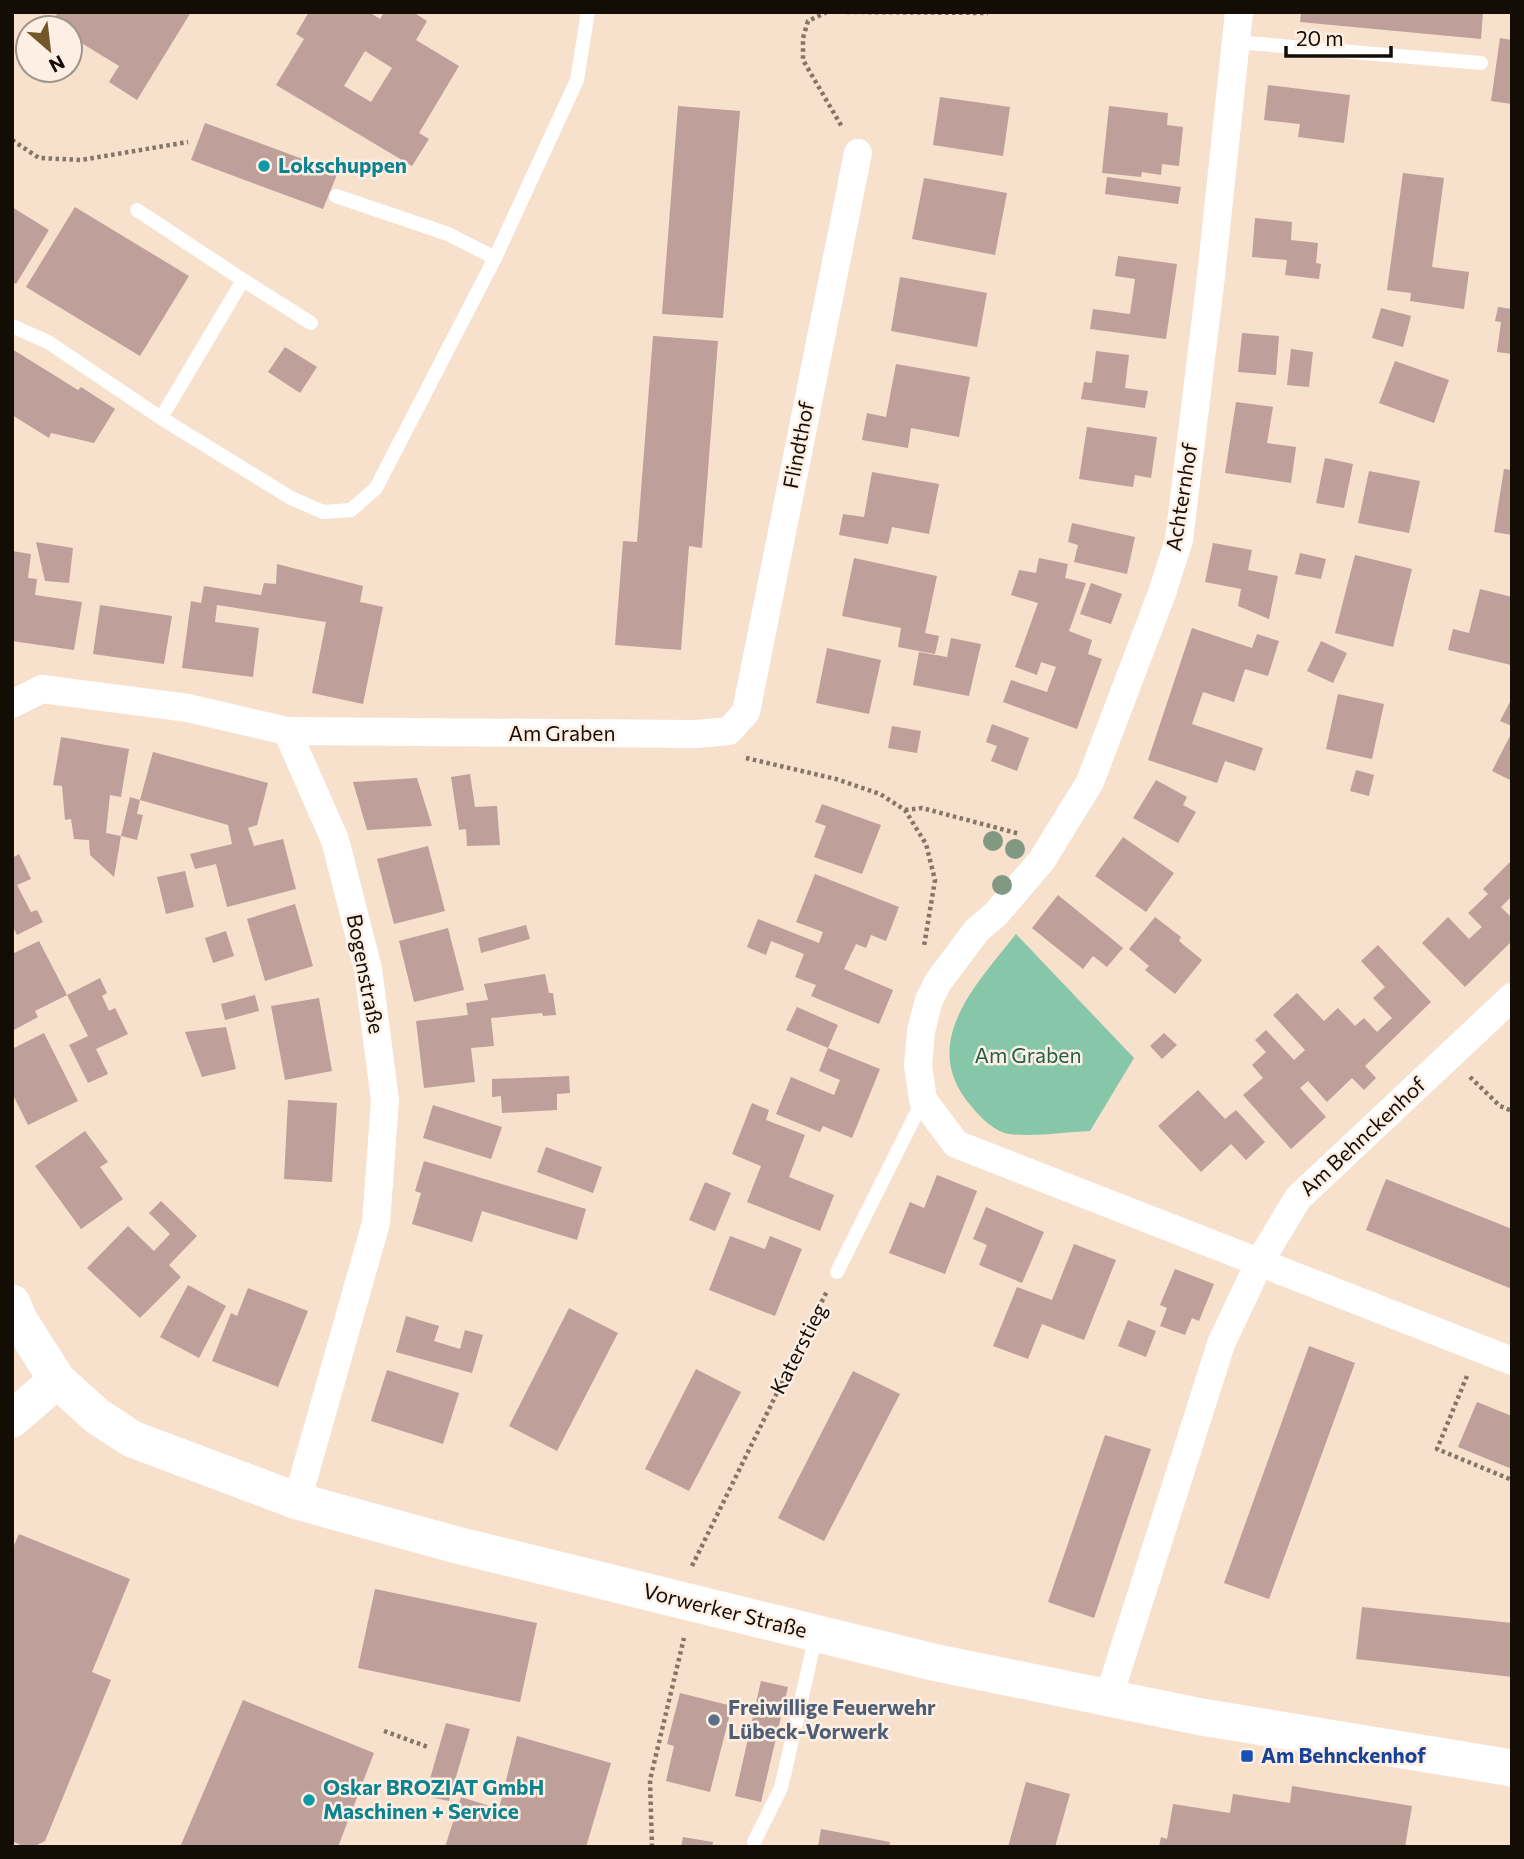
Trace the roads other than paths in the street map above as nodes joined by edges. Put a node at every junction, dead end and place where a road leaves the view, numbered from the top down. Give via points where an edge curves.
1 (588, 12) edge
2 (1239, 12) edge
3 (1236, 42) junction
4 (1481, 64) dead end
5 (858, 153) road end
6 (337, 196) dead end
7 (137, 210) dead end
8 (495, 258) junction
9 (243, 280) junction
10 (311, 323) dead end
11 (12, 326) edge
12 (161, 418) junction
13 (12, 704) edge
14 (287, 731) junction
15 (729, 731) joint
16 (1512, 996) edge
17 (923, 1100) junction
18 (1260, 1261) junction
19 (837, 1272) road end
20 (12, 1303) edge
21 (1512, 1361) edge
22 (57, 1380) junction
23 (12, 1419) edge
24 (297, 1500) junction
25 (816, 1635) junction
26 (1109, 1696) junction
27 (1512, 1768) edge
28 (754, 1842) dead end

1 - 8 lane via 577,80
2 - 3 street, Achternhof
3 - 4 lane
3 - 17 street, Achternhof via 1179,540 1090,782 1042,860 977,930 929,1000 918,1066
5 - 15 street, Flindthof via 746,712
6 - 8 lane via 448,234
7 - 9 lane
8 - 12 lane via 376,488 351,510 323,512 291,498
9 - 10 lane
9 - 12 lane
11 - 12 lane via 48,342
13 - 14 street via 42,689 188,708
14 - 15 street, Am Graben
14 - 24 street, Bogenstraße via 335,840 368,969 385,1100 376,1223
16 - 18 street, Am Behnckenhof via 1297,1198
17 - 18 street via 956,1144
17 - 19 lane
18 - 21 street
18 - 26 street, Am Behnckenhof via 1221,1344
20 - 22 street, Vorwerker Straße
22 - 23 street
22 - 24 street, Vorwerker Straße via 97,1416 132,1439
24 - 25 street, Vorwerker Straße
25 - 26 street, Vorwerker Straße
25 - 28 lane via 781,1788
26 - 27 street, Vorwerker Straße via 1202,1717

